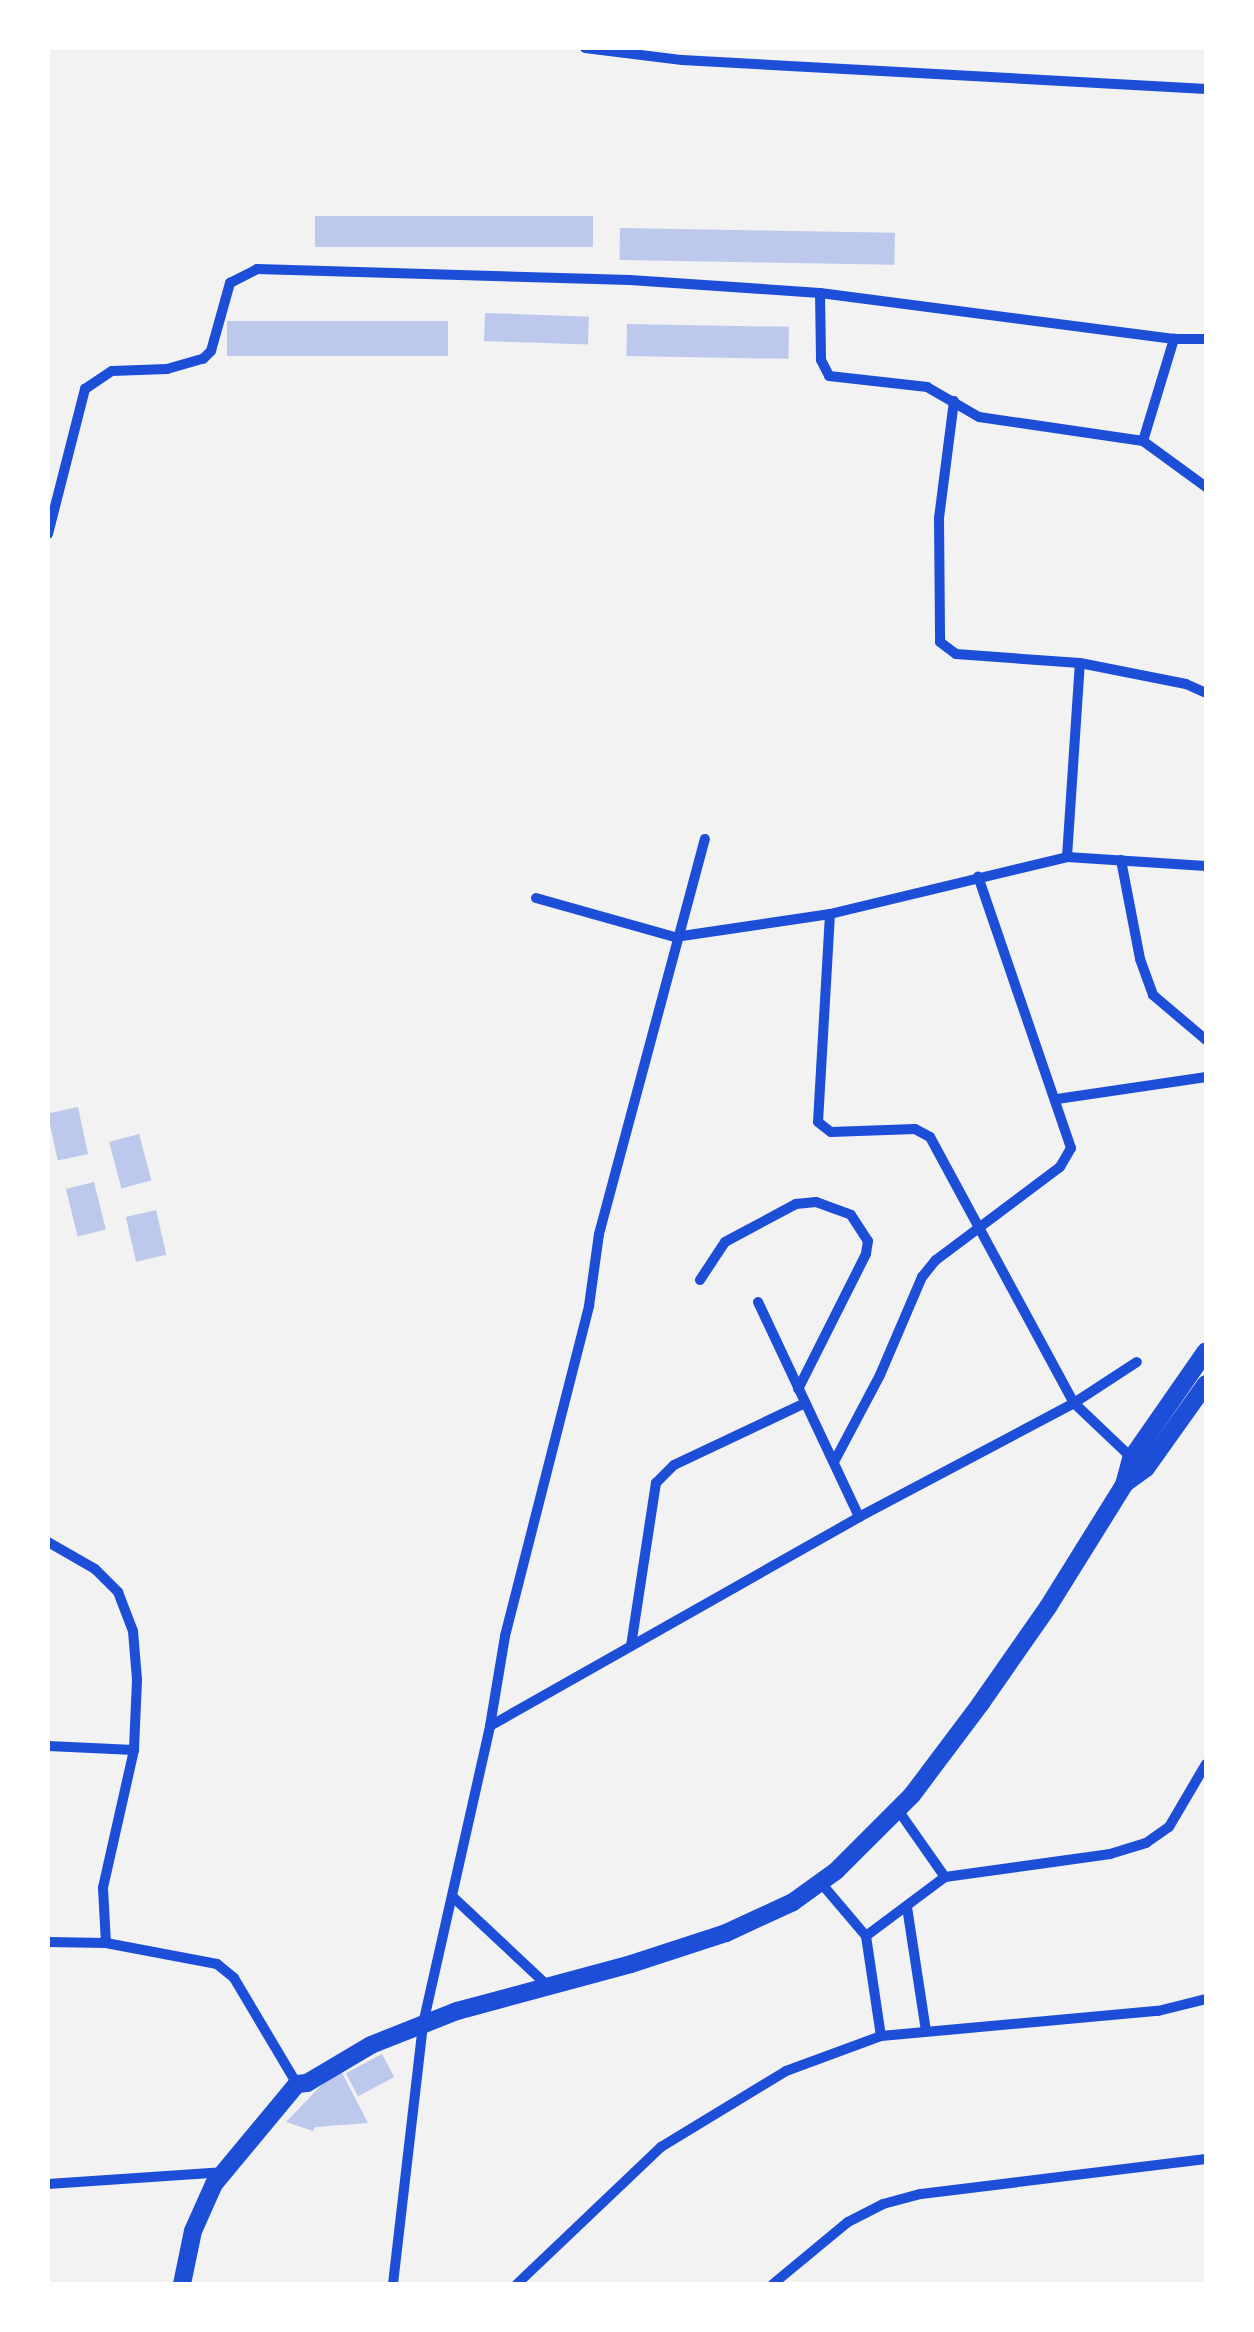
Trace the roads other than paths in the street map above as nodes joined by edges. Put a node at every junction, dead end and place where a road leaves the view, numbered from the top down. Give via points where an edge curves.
1 (585, 48) edge
2 (1206, 89) edge
3 (820, 293) junction
4 (1174, 340) junction
5 (1206, 340) edge
6 (954, 401) junction
7 (1143, 441) junction
8 (1206, 487) edge
9 (48, 534) edge
10 (1080, 663) junction
11 (1206, 693) edge
12 (705, 839) dead end
13 (1067, 857) junction
14 (1121, 860) junction
15 (1206, 866) edge
16 (978, 877) junction
17 (536, 898) dead end
18 (830, 914) junction
19 (675, 937) junction
20 (1206, 1040) edge
21 (1206, 1077) edge
22 (1057, 1099) junction
23 (980, 1227) junction
24 (700, 1280) dead end
25 (758, 1302) dead end
26 (1206, 1351) edge
27 (1137, 1362) dead end
28 (1206, 1384) edge
29 (798, 1389) junction
30 (1074, 1403) junction
31 (805, 1404) junction
32 (834, 1462) junction
33 (1139, 1463) junction
34 (859, 1517) junction
35 (48, 1542) edge
36 (631, 1646) junction
37 (490, 1726) junction
38 (48, 1746) edge
39 (134, 1750) junction
40 (1206, 1764) edge
41 (898, 1810) junction
42 (945, 1877) junction
43 (821, 1883) junction
44 (454, 1898) junction
45 (907, 1907) junction
46 (866, 1936) junction
47 (48, 1942) edge
48 (106, 1943) junction
49 (547, 1985) junction
50 (1206, 1999) edge
51 (423, 2024) junction
52 (926, 2031) junction
53 (881, 2036) junction
54 (296, 2084) junction
55 (1206, 2159) edge
56 (223, 2172) junction
57 (48, 2184) edge
58 (182, 2284) edge
59 (392, 2284) edge
60 (517, 2284) edge
61 (773, 2284) edge

1 - 2 street via 682,60
3 - 4 street
3 - 6 street via 821,360 829,376 927,386
3 - 9 street via 610,279 239,274 222,302 211,351 202,359 167,369 112,371 85,388
4 - 5 street
4 - 7 street
6 - 7 street via 979,418
6 - 10 street via 939,518 940,642 956,654
7 - 8 street
10 - 11 street
10 - 13 street
12 - 19 street
13 - 14 street
13 - 16 street
14 - 15 street
14 - 20 street via 1140,959 1154,995
16 - 18 street
16 - 22 street
17 - 19 street
18 - 19 street
18 - 23 street via 818,1122 831,1132 923,1131
19 - 37 street via 599,1234
21 - 22 street
22 - 23 street via 1070,1134 1068,1159
23 - 30 street
23 - 32 street via 922,1277
24 - 29 street via 726,1242 796,1204 816,1202 851,1215 868,1240 866,1254
25 - 29 street
26 - 33 main road
27 - 30 street
28 - 33 main road
29 - 31 street
30 - 33 street
30 - 34 street
31 - 32 street
31 - 36 street via 674,1465 656,1483
32 - 34 street
33 - 41 main road via 1048,1607
34 - 36 street
35 - 39 street via 95,1568 118,1592 134,1631
36 - 37 street
37 - 44 street
38 - 39 street
39 - 48 street via 103,1888
40 - 42 street via 1169,1827 1146,1843
41 - 42 street
41 - 43 main road
42 - 45 street
43 - 46 street
43 - 49 main road via 705,1941
44 - 49 street
44 - 51 street
45 - 46 street
45 - 52 street
46 - 53 street
47 - 48 street
48 - 54 street via 217,1964 234,1978
49 - 51 main road
50 - 52 street via 1158,2011
51 - 54 main road
51 - 59 street
52 - 53 street
53 - 60 street via 786,2071 687,2130
54 - 56 main road
55 - 61 street via 883,2204 848,2222
56 - 57 street
56 - 58 main road via 193,2230

